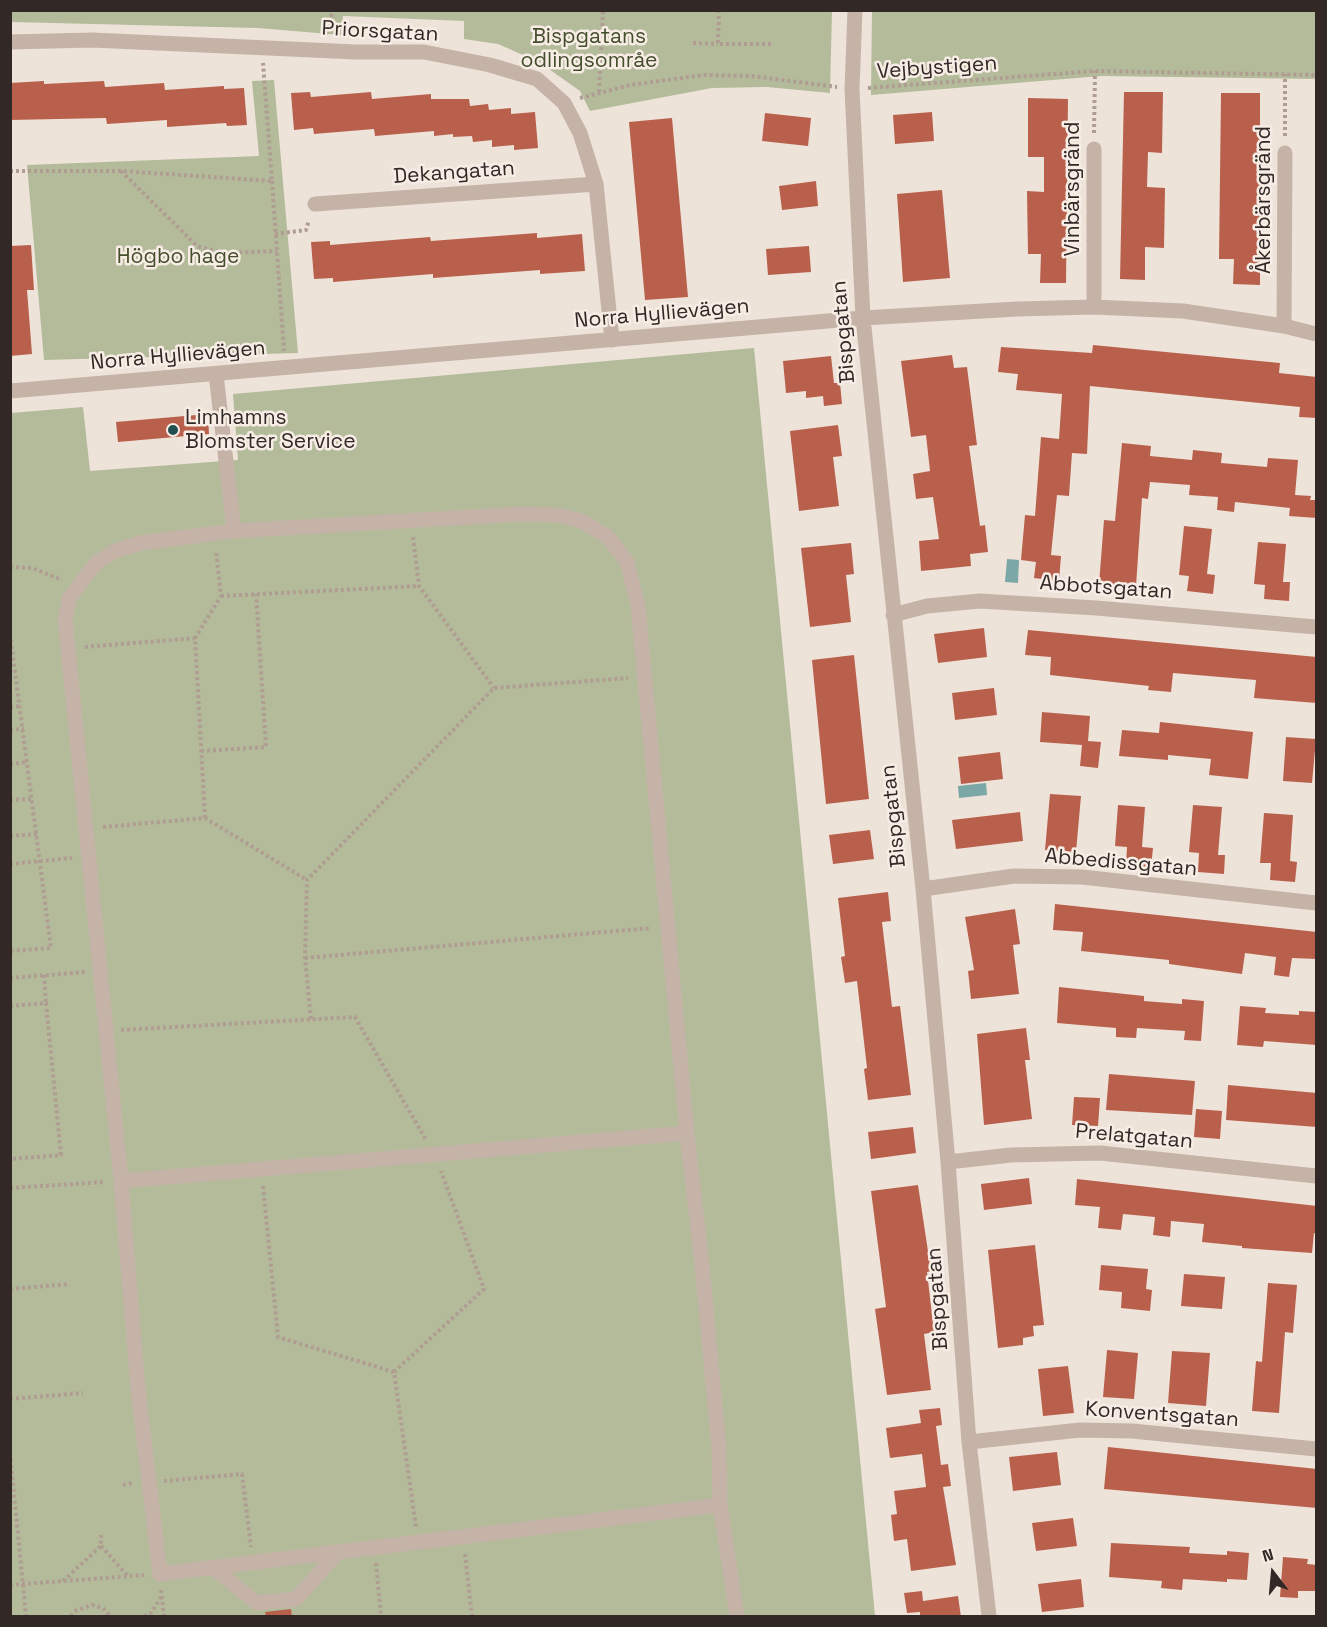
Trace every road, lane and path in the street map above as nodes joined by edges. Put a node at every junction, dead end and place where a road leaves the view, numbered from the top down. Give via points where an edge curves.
1 (333, 10) edge
2 (603, 10) edge
3 (720, 10) edge
4 (855, 10) edge
5 (10, 42) edge
6 (693, 43) dead end
7 (718, 44) junction
8 (771, 44) dead end
9 (261, 46) junction
10 (322, 50) junction
11 (1095, 71) junction
12 (1286, 74) junction
13 (1317, 75) edge
14 (852, 90) junction
15 (599, 92) junction
16 (564, 103) junction
17 (1094, 149) joint
18 (1285, 153) joint
19 (10, 171) edge
20 (121, 171) junction
21 (272, 181) junction
22 (596, 184) junction
23 (315, 204) joint
24 (276, 234) junction
25 (277, 251) junction
26 (1094, 307) junction
27 (863, 318) junction
28 (1284, 326) junction
29 (1317, 334) edge
30 (612, 340) junction
31 (286, 368) junction
32 (216, 374) junction
33 (10, 391) edge
34 (411, 522) junction
35 (234, 531) junction
36 (214, 534) junction
37 (10, 567) edge
38 (419, 586) junction
39 (76, 587) junction
40 (256, 594) junction
41 (221, 596) junction
42 (892, 615) junction
43 (1317, 627) edge
44 (10, 634) edge
45 (195, 638) junction
46 (69, 648) junction
47 (644, 676) junction
48 (495, 688) junction
49 (20, 706) junction
50 (10, 707) edge
51 (24, 729) junction
52 (10, 730) edge
53 (201, 751) junction
54 (28, 762) junction
55 (10, 764) edge
56 (33, 799) junction
57 (10, 800) edge
58 (205, 818) junction
59 (87, 829) junction
60 (37, 834) junction
61 (10, 836) edge
62 (90, 856) junction
63 (41, 861) junction
64 (10, 864) edge
65 (307, 880) junction
66 (923, 889) junction
67 (1317, 903) edge
68 (670, 926) junction
69 (10, 951) edge
70 (305, 958) junction
71 (100, 971) junction
72 (44, 975) junction
73 (10, 978) edge
74 (46, 1003) junction
75 (10, 1006) edge
76 (311, 1019) junction
77 (105, 1031) junction
78 (687, 1133) junction
79 (434, 1154) junction
80 (10, 1159) edge
81 (948, 1162) junction
82 (261, 1167) junction
83 (1317, 1176) edge
84 (121, 1181) junction
85 (10, 1188) edge
86 (70, 1284) dead end
87 (10, 1289) edge
88 (394, 1372) junction
89 (83, 1393) dead end
90 (10, 1399) edge
91 (969, 1442) junction
92 (1317, 1449) edge
93 (10, 1453) edge
94 (149, 1482) junction
95 (123, 1485) dead end
96 (12, 1493) edge
97 (720, 1505) junction
98 (101, 1535) dead end
99 (463, 1538) junction
100 (418, 1543) junction
101 (101, 1546) junction
102 (375, 1548) junction
103 (338, 1552) junction
104 (252, 1563) junction
105 (213, 1568) junction
106 (160, 1574) junction
107 (128, 1576) junction
108 (63, 1581) junction
109 (24, 1584) junction
110 (10, 1585) edge
111 (162, 1596) junction
112 (26, 1616) edge
113 (71, 1617) edge
114 (110, 1617) edge
115 (144, 1617) edge
116 (164, 1617) edge
117 (381, 1617) edge
118 (472, 1617) edge
119 (737, 1617) edge
120 (989, 1617) edge

1 - 10 path
2 - 15 path
3 - 7 path
4 - 14 street, Bispgatan
5 - 9 street, Priorsgatan via 92,40
6 - 7 path
7 - 8 path
9 - 10 street, Priorsgatan
9 - 21 path
10 - 16 street, Priorsgatan via 424,52 490,65 537,79
11 - 12 path, Vejbystigen
11 - 14 path, Vejbystigen
11 - 17 path, Vinbärsgränd
12 - 13 path, Vejbystigen
12 - 18 path, Åkerbärsgränd
14 - 15 path, Vejbystigen via 752,76 703,75
14 - 27 street, Bispgatan
15 - 16 path, Vejbystigen
16 - 22 street, Priorsgatan
17 - 26 street, Vinbärsgränd
18 - 28 street, Åkerbärsgränd
19 - 20 path
20 - 21 path
20 - 25 path via 197,246 223,253
21 - 24 path
22 - 23 street, Dekangatan
22 - 30 street, Priorsgatan
23 - 24 path via 306,230
24 - 25 path
25 - 31 path
26 - 27 street, Norra Hyllievägen
26 - 28 street, Norra Hyllievägen via 1183,311
27 - 30 street, Norra Hyllievägen
27 - 42 street, Bispgatan
28 - 29 street, Norra Hyllievägen
30 - 31 street, Norra Hyllievägen
31 - 32 street, Norra Hyllievägen
32 - 33 street, Norra Hyllievägen
32 - 35 street
34 - 35 street
34 - 38 path
34 - 47 street via 558,515 582,521 608,537 627,562 638,606
35 - 36 street
36 - 39 street via 140,543 115,551 96,563
36 - 41 path
37 - 39 path via 32,568
38 - 40 path
38 - 48 path
39 - 46 street via 65,620
40 - 41 path
40 - 53 path via 266,747
41 - 45 path
42 - 43 street, Abbotsgatan via 927,606 980,601
42 - 66 street, Bispgatan
44 - 49 path
45 - 46 path
45 - 53 path
46 - 59 street
47 - 48 path
47 - 68 street
48 - 65 path
49 - 50 path
49 - 51 path
51 - 52 path
51 - 54 path
53 - 58 path
54 - 55 path
54 - 56 path
56 - 57 path
56 - 60 path
58 - 59 path
58 - 65 path
59 - 62 street
60 - 61 path
60 - 63 path
62 - 63 path
62 - 71 street
63 - 64 path
63 - 69 path via 51,948
65 - 70 path
66 - 67 street, Abbedissgatan via 1014,876 1082,877
66 - 81 street, Bispgatan
68 - 70 path
68 - 78 street
70 - 76 path
71 - 72 path
71 - 77 street
72 - 73 path
72 - 74 path
74 - 75 path
74 - 80 path via 61,1155
76 - 77 path
76 - 79 path via 355,1017
77 - 84 street
78 - 79 street
78 - 97 street via 711,1357
79 - 82 street
79 - 88 path via 484,1288
81 - 83 street, Prelatgatan via 1011,1155 1100,1153
81 - 91 street, Bispgatan
82 - 84 street
82 - 88 path via 278,1338
84 - 85 path
84 - 94 street
86 - 87 path
88 - 100 path
89 - 90 path
91 - 92 street, Konventsgatan via 1080,1430 1132,1431
91 - 120 street, Bispgatan
93 - 96 path
94 - 95 path
94 - 104 path via 242,1474
94 - 106 street
96 - 109 path
97 - 99 street
97 - 119 street
98 - 101 path
99 - 100 street
99 - 118 path
100 - 102 street
101 - 107 path
101 - 108 path
102 - 103 street
102 - 117 path
103 - 104 street
103 - 105 street via 296,1599 257,1603
104 - 105 street
105 - 106 street
106 - 107 path
106 - 111 path
107 - 108 path
108 - 109 path
109 - 110 path
109 - 112 path
111 - 115 path
111 - 116 path
113 - 114 path via 75,1611 92,1605 103,1608

